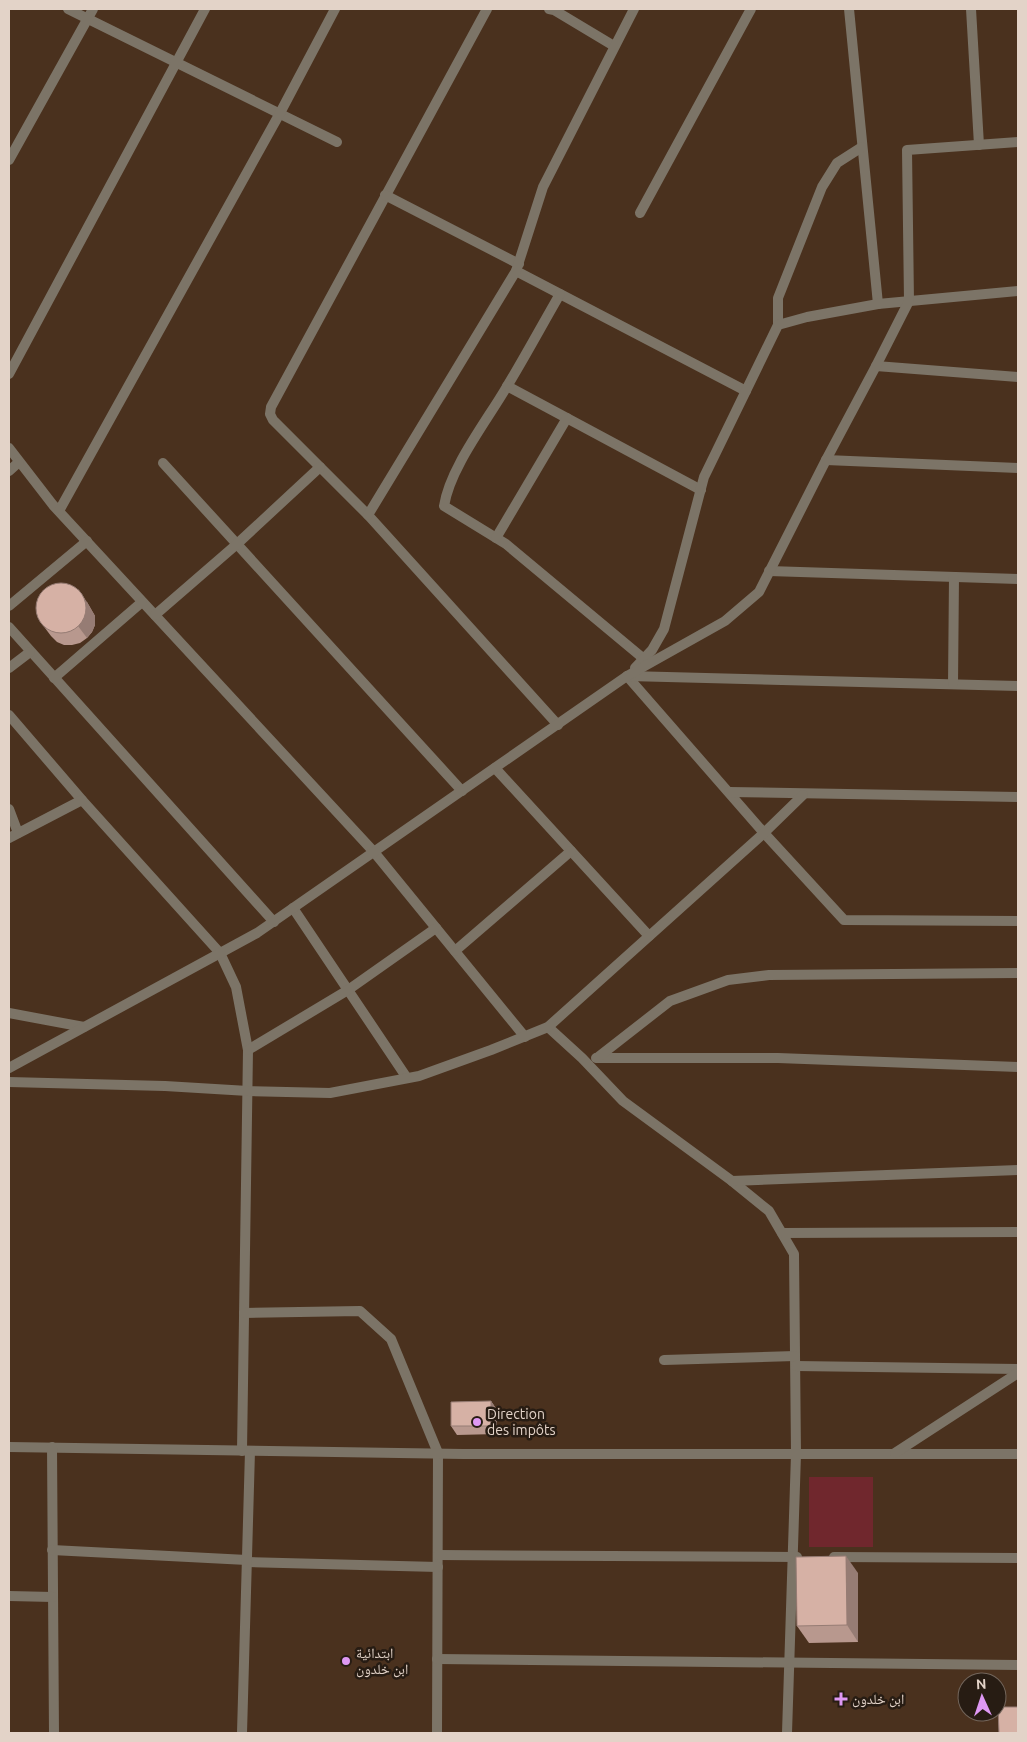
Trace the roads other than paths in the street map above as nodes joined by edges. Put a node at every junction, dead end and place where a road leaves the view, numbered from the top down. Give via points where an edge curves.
1 (68, 9) edge
2 (93, 9) edge
3 (205, 9) edge
4 (335, 9) edge
5 (487, 9) edge
6 (549, 9) edge
7 (634, 9) edge
8 (751, 9) edge
9 (849, 9) edge
10 (970, 9) edge
11 (88, 19) junction
12 (614, 46) junction
13 (177, 63) junction
14 (280, 114) junction
15 (337, 142) dead end
16 (1018, 142) edge
17 (979, 145) junction
18 (862, 147) junction
19 (9, 160) edge
20 (385, 195) junction
21 (640, 213) dead end
22 (518, 268) junction
23 (1018, 291) edge
24 (560, 294) junction
25 (909, 301) junction
26 (878, 304) junction
27 (778, 325) junction
28 (876, 366) junction
29 (9, 374) edge
30 (1018, 377) edge
31 (508, 386) junction
32 (746, 391) junction
33 (567, 418) junction
34 (9, 448) edge
35 (826, 460) junction
36 (20, 462) junction
37 (163, 462) dead end
38 (320, 467) junction
39 (1018, 468) edge
40 (9, 471) edge
41 (700, 490) junction
42 (59, 511) junction
43 (368, 515) junction
44 (496, 538) junction
45 (87, 541) junction
46 (237, 544) junction
47 (770, 571) junction
48 (954, 577) junction
49 (1018, 578) edge
50 (142, 602) junction
51 (9, 606) edge
52 (155, 615) junction
53 (9, 626) edge
54 (30, 652) junction
55 (644, 659) junction
56 (9, 668) edge
57 (627, 676) junction
58 (54, 678) junction
59 (953, 684) junction
60 (1018, 686) edge
61 (9, 714) edge
62 (558, 725) junction
63 (495, 768) junction
64 (462, 791) junction
65 (728, 792) junction
66 (803, 795) junction
67 (1018, 798) edge
68 (82, 800) junction
69 (9, 809) edge
70 (764, 833) junction
71 (13, 836) edge
72 (571, 851) junction
73 (374, 852) junction
74 (293, 908) junction
75 (1018, 921) edge
76 (274, 922) junction
77 (436, 928) junction
78 (649, 936) junction
79 (455, 951) junction
80 (220, 953) junction
81 (1018, 973) edge
82 (348, 990) junction
83 (9, 1013) edge
84 (84, 1027) junction
85 (548, 1027) junction
86 (524, 1037) junction
87 (248, 1050) junction
88 (582, 1058) junction
89 (597, 1058) junction
90 (1018, 1067) edge
91 (9, 1068) edge
92 (407, 1078) junction
93 (9, 1082) edge
94 (248, 1091) junction
95 (1018, 1170) edge
96 (732, 1181) junction
97 (1018, 1232) edge
98 (782, 1233) junction
99 (244, 1313) junction
100 (664, 1360) dead end
101 (796, 1361) junction
102 (1018, 1369) edge
103 (1018, 1373) edge
104 (9, 1447) edge
105 (52, 1448) junction
106 (246, 1451) junction
107 (438, 1454) junction
108 (796, 1454) junction
109 (894, 1454) junction
110 (1018, 1454) edge
111 (52, 1550) junction
112 (438, 1555) junction
113 (792, 1557) junction
114 (1018, 1558) edge
115 (247, 1561) junction
116 (438, 1567) junction
117 (9, 1596) edge
118 (53, 1597) junction
119 (437, 1659) junction
120 (789, 1662) junction
121 (1018, 1665) edge
122 (54, 1733) edge
123 (242, 1733) edge
124 (437, 1733) edge
125 (786, 1733) edge

1 - 11 street
2 - 11 street
3 - 13 street
4 - 14 street
5 - 20 street
6 - 12 street
7 - 12 street
8 - 21 street
9 - 18 street
10 - 17 street
11 - 13 street
11 - 19 street
12 - 22 street via 543,187
13 - 14 street
13 - 29 street
14 - 15 street
14 - 42 street
16 - 17 street
17 - 25 street via 907,150
18 - 26 street
18 - 27 street via 837,163 822,187 778,298
20 - 22 street
20 - 38 street via 271,407 273,420
22 - 24 street
22 - 43 street
23 - 25 street
24 - 31 street
24 - 32 street
25 - 26 street
25 - 28 street
26 - 27 street
27 - 32 street
28 - 30 street
28 - 35 street
31 - 33 street
31 - 44 street via 456,470 444,506
32 - 41 street
33 - 41 street
33 - 44 street
34 - 36 street
35 - 39 street
35 - 47 street
36 - 40 street
36 - 42 street
37 - 46 street
38 - 43 street
38 - 46 street
41 - 55 street via 664,629
42 - 45 street
43 - 62 street
44 - 55 street
45 - 50 street
45 - 51 street
46 - 52 street
46 - 64 street
47 - 48 street
47 - 57 street via 759,592 725,621
48 - 49 street
48 - 59 street
50 - 52 street
50 - 58 street
52 - 73 street
53 - 54 street
54 - 56 street
54 - 58 street
55 - 57 street
57 - 59 street
57 - 62 street
57 - 65 street
58 - 76 street
59 - 60 street
61 - 68 street
62 - 63 street
63 - 64 street
63 - 72 street
64 - 73 street
65 - 66 street
65 - 70 street
66 - 67 street
66 - 70 street
68 - 71 street
68 - 80 street
69 - 71 street
70 - 75 street via 844,920
70 - 78 street
72 - 78 street
72 - 79 street
73 - 74 street
73 - 77 street
74 - 76 street
74 - 82 street
76 - 80 street
77 - 79 street
77 - 82 street
78 - 85 street
79 - 86 street
80 - 84 street
80 - 87 street via 236,987
81 - 89 street via 769,975 728,980 670,1001
82 - 87 street
82 - 92 street
83 - 84 street
84 - 91 street
85 - 86 street
85 - 88 street
86 - 92 street
87 - 94 street
88 - 89 street
88 - 96 street via 623,1101
89 - 90 street via 778,1058
92 - 94 street via 330,1094
93 - 94 street
94 - 99 street
95 - 96 street
96 - 98 street via 769,1211
97 - 98 street
98 - 101 street via 794,1254
99 - 106 street
99 - 107 street via 360,1311 391,1338
100 - 101 street
101 - 102 street
101 - 108 street
103 - 109 street
104 - 105 street
105 - 106 street
105 - 111 street
106 - 107 street
106 - 115 street
107 - 108 street
107 - 112 street
108 - 109 street
108 - 113 street
109 - 110 street
111 - 115 street
111 - 118 street
112 - 113 street
112 - 116 street
113 - 114 street
113 - 120 street
115 - 116 street
115 - 123 street
116 - 119 street
117 - 118 street
118 - 122 street
119 - 120 street
119 - 124 street
120 - 121 street
120 - 125 street

